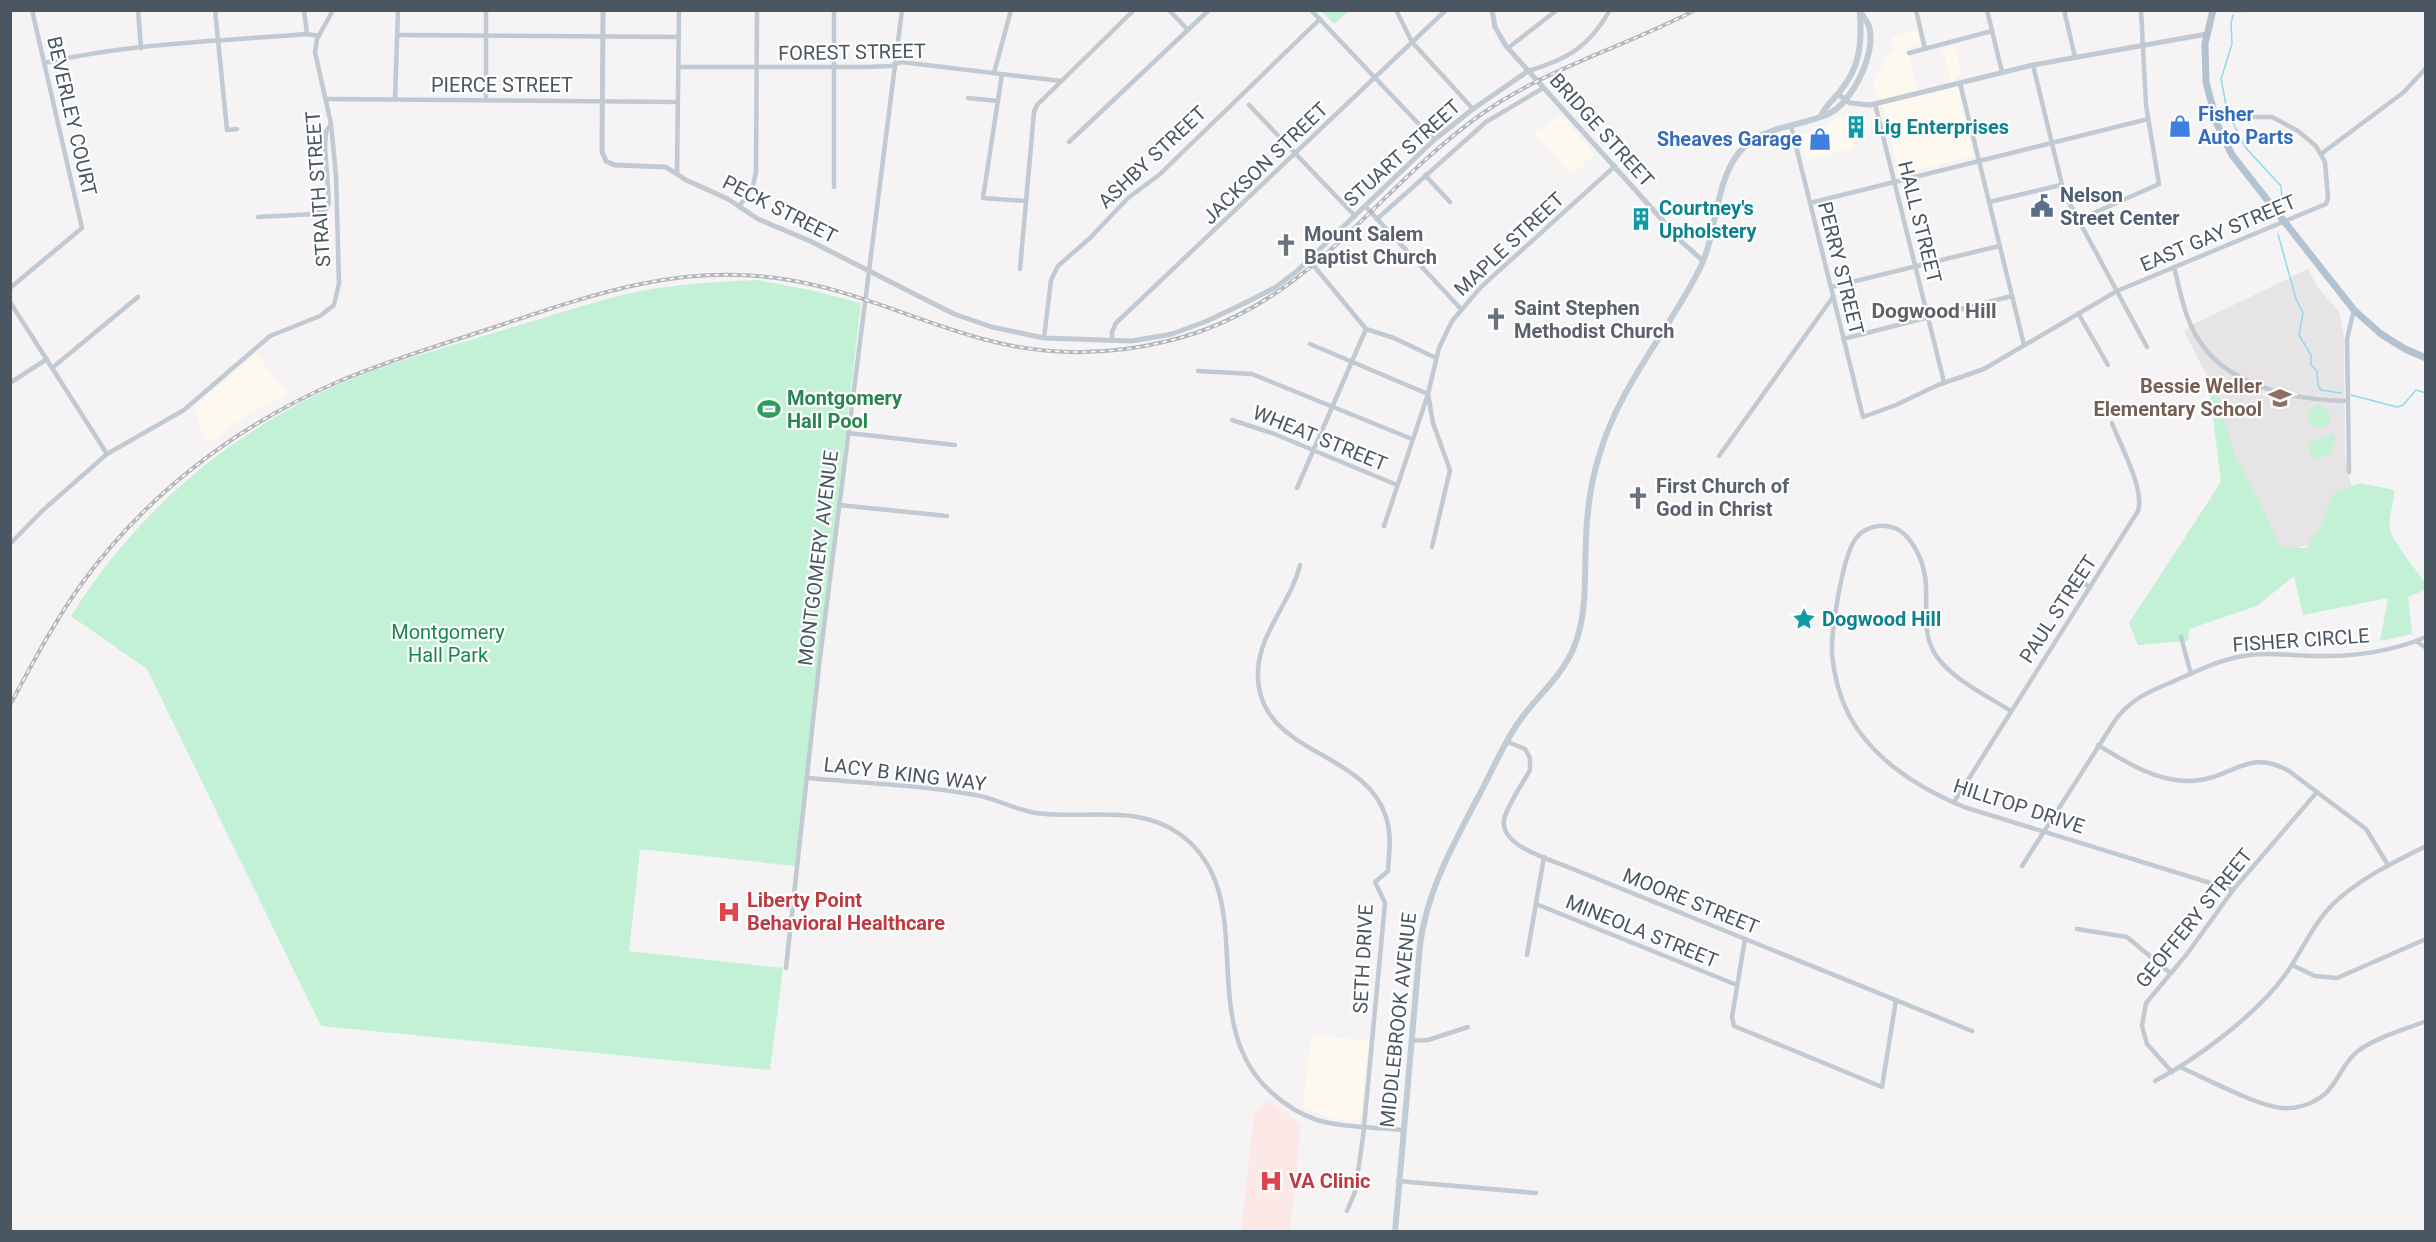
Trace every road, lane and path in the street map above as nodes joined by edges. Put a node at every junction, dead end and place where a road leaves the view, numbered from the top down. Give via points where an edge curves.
1 (32, 10) edge
2 (138, 10) edge
3 (215, 10) edge
4 (304, 10) edge
5 (333, 10) edge
6 (398, 10) edge
7 (486, 10) edge
8 (603, 10) edge
9 (679, 10) edge
10 (757, 10) edge
11 (834, 10) edge
12 (902, 10) edge
13 (1011, 10) edge
14 (1134, 10) edge
15 (1169, 10) edge
16 (1209, 10) edge
17 (1311, 10) edge
18 (1396, 10) edge
19 (1492, 10) edge
20 (1557, 10) edge
21 (1610, 10) edge
22 (1916, 10) edge
23 (1987, 10) edge
24 (2064, 10) edge
25 (2141, 10) edge
26 (2213, 10) edge
27 (2229, 10) edge
28 (2246, 10) edge
29 (1445, 11) edge
30 (1860, 12) edge
31 (1320, 19) junction
32 (1188, 30) junction
33 (1992, 31) junction
34 (307, 34) junction
35 (2207, 34) junction
36 (397, 35) junction
37 (318, 36) junction
38 (486, 37) junction
39 (602, 37) junction
40 (679, 37) junction
41 (218, 41) junction
42 (1413, 42) junction
43 (2144, 44) junction
44 (141, 48) junction
45 (1508, 48) junction
46 (1925, 49) junction
47 (1909, 53) dead end
48 (2075, 57) junction
49 (44, 63) junction
50 (896, 64) junction
51 (2033, 65) junction
52 (678, 67) junction
53 (757, 67) junction
54 (834, 67) junction
55 (2426, 68) edge
56 (1528, 71) junction
57 (2002, 72) junction
58 (994, 73) junction
59 (1002, 74) junction
60 (1376, 78) junction
61 (1061, 81) junction
62 (1960, 82) junction
63 (1543, 88) junction
64 (1838, 94) junction
65 (968, 98) dead end
66 (326, 99) junction
67 (395, 99) junction
68 (486, 99) junction
69 (1845, 100) junction
70 (602, 101) junction
71 (998, 101) junction
72 (678, 102) junction
73 (1875, 104) junction
74 (1250, 105) dead end
75 (1473, 109) junction
76 (1821, 116) junction
77 (2251, 117) dead end
78 (2148, 119) junction
79 (331, 124) junction
80 (1791, 126) junction
81 (237, 129) dead end
82 (1434, 140) junction
83 (1069, 142) dead end
84 (2051, 143) junction
85 (1296, 154) junction
86 (2321, 154) junction
87 (1979, 162) junction
88 (1615, 166) junction
89 (677, 174) junction
90 (1425, 175) junction
91 (1894, 183) junction
92 (2061, 185) junction
93 (834, 187) dead end
94 (1026, 201) junction
95 (1450, 202) dead end
96 (1989, 202) junction
97 (1810, 203) junction
98 (1365, 206) junction
99 (740, 207) junction
100 (1355, 216) junction
101 (258, 217) dead end
102 (1377, 219) junction
103 (2078, 220) junction
104 (2283, 222) junction
105 (1999, 246) junction
106 (1309, 260) junction
107 (1703, 261) junction
108 (1916, 266) junction
109 (2174, 267) junction
110 (1020, 269) dead end
111 (870, 271) junction
112 (1831, 287) junction
113 (10, 288) edge
114 (2117, 291) junction
115 (2012, 296) junction
116 (138, 297) dead end
117 (1833, 297) junction
118 (10, 302) edge
119 (1461, 309) junction
120 (2354, 310) junction
121 (2078, 313) junction
122 (1928, 318) junction
123 (1366, 329) junction
124 (1044, 338) junction
125 (1843, 339) junction
126 (1112, 341) junction
127 (1310, 344) dead end
128 (2024, 345) junction
129 (2147, 346) dead end
130 (1436, 358) junction
131 (2426, 358) edge
132 (47, 359) junction
133 (1352, 362) junction
134 (2108, 366) dead end
135 (52, 368) junction
136 (1198, 371) dead end
137 (1944, 382) junction
138 (10, 383) edge
139 (1428, 394) junction
140 (2348, 401) junction
141 (1331, 406) junction
142 (1863, 417) joint
143 (1232, 420) dead end
144 (2112, 423) dead end
145 (848, 433) junction
146 (1412, 439) junction
147 (955, 445) dead end
148 (1313, 451) junction
149 (107, 454) junction
150 (1719, 456) dead end
151 (2349, 471) dead end
152 (1397, 485) junction
153 (1297, 488) dead end
154 (839, 505) junction
155 (947, 516) dead end
156 (1384, 526) dead end
157 (10, 544) edge
158 (1432, 548) dead end
159 (1300, 565) dead end
160 (2076, 576) dead end
161 (2090, 588) junction
162 (2181, 637) dead end
163 (2426, 638) edge
164 (2416, 641) junction
165 (2426, 648) edge
166 (2191, 674) junction
167 (2011, 711) junction
168 (1508, 742) junction
169 (2098, 745) junction
170 (808, 778) junction
171 (2317, 792) junction
172 (1954, 802) junction
173 (2044, 832) junction
174 (2426, 846) edge
175 (1544, 857) junction
176 (2388, 865) junction
177 (2022, 866) dead end
178 (2233, 890) junction
179 (1536, 904) junction
180 (2077, 929) dead end
181 (1745, 939) junction
182 (2426, 939) edge
183 (1527, 955) dead end
184 (2292, 964) junction
185 (786, 968) dead end
186 (2170, 974) junction
187 (1737, 985) junction
188 (1896, 1000) junction
189 (2426, 1021) edge
190 (1468, 1027) dead end
191 (1972, 1031) dead end
192 (1411, 1041) junction
193 (2180, 1067) junction
194 (2172, 1072) junction
195 (2155, 1080) dead end
196 (1364, 1127) junction
197 (1402, 1130) junction
198 (1398, 1181) junction
199 (1536, 1192) dead end
200 (1347, 1211) dead end
201 (1395, 1232) edge

1 - 49 street, BEVERLEY COURT
2 - 44 street
3 - 41 street
4 - 34 street
5 - 37 street
6 - 36 street
7 - 38 street
8 - 39 street
9 - 40 street
10 - 53 street
11 - 54 street
12 - 50 street, MONTGOMERY AVENUE
13 - 58 street
14 - 61 street
15 - 32 street
16 - 32 street
17 - 31 street
18 - 42 street
19 - 45 street, BRIDGE STREET via 1497,32
20 - 45 street
21 - 56 street, STUART STREET via 1579,50
22 - 46 street
23 - 33 street
24 - 48 street
25 - 43 street
26 - 35 main road
27 - 28 street
29 - 42 street, JACKSON STREET
30 - 64 main road, MIDDLEBROOK AVENUE via 1859,56
30 - 69 main road, MIDDLEBROOK AVENUE via 1869,27 1869,50 1862,72
31 - 60 street
31 - 124 street, ASHBY STREET via 1167,168 1128,198 1058,266 1051,280
32 - 83 street
33 - 46 street
33 - 57 street
34 - 37 street
34 - 41 street
35 - 43 street
35 - 104 main road via 2206,82 2217,124 2232,155
36 - 38 street
36 - 67 street
37 - 66 street, STRAITH STREET via 316,57
38 - 39 street
38 - 68 street
39 - 40 street
39 - 70 street
40 - 52 street
41 - 44 street
41 - 81 street via 227,130
42 - 60 street, JACKSON STREET
42 - 75 street
43 - 48 street
43 - 78 street
44 - 49 street
45 - 56 street, BRIDGE STREET
46 - 47 street
48 - 51 street
49 - 113 street, BEVERLEY COURT via 82,228
50 - 54 street, FOREST STREET
50 - 58 street, FOREST STREET
50 - 111 street, MONTGOMERY AVENUE
51 - 57 street
51 - 84 street
52 - 53 street, FOREST STREET
52 - 72 street
53 - 54 street, FOREST STREET
53 - 99 street via 756,172 753,186
54 - 93 street
55 - 86 street via 2404,92
56 - 63 street, BRIDGE STREET
56 - 75 street, STUART STREET
57 - 62 street
58 - 59 street, FOREST STREET
59 - 61 street, FOREST STREET
59 - 71 street
60 - 82 street
60 - 85 street, JACKSON STREET
61 - 94 street via 1034,112
62 - 73 street
62 - 87 street
63 - 88 street, BRIDGE STREET
63 - 90 street via 1486,122
64 - 69 street
64 - 76 main road, MIDDLEBROOK AVENUE
65 - 71 street
66 - 67 street, PIERCE STREET
66 - 79 street, STRAITH STREET
67 - 68 street, PIERCE STREET
68 - 70 street, PIERCE STREET
69 - 73 street
69 - 76 main road, MIDDLEBROOK AVENUE
70 - 72 street, PIERCE STREET
70 - 89 street, PECK STREET via 604,158 614,165 656,165
71 - 94 street via 983,198
72 - 89 street
73 - 91 street, HALL STREET
74 - 85 street
75 - 82 street, STUART STREET
76 - 80 main road, MIDDLEBROOK AVENUE
77 - 86 street via 2272,117 2311,141
78 - 84 street
78 - 103 street via 2159,184
79 - 101 street via 325,137 329,203 326,209 314,214
79 - 149 street, STRAITH STREET via 339,219 339,283 331,308 324,315 270,336 184,410
80 - 97 street, PERRY STREET
80 - 107 main road, MIDDLEBROOK AVENUE via 1758,136 1736,157 1725,178
82 - 98 street, STUART STREET
84 - 87 street
84 - 92 street
85 - 100 street
85 - 126 street, JACKSON STREET via 1116,323
86 - 104 street, EAST GAY STREET via 2327,175 2326,204
87 - 91 street
87 - 96 street
88 - 107 street, BRIDGE STREET
88 - 119 street, MAPLE STREET
89 - 99 street, PECK STREET
90 - 95 street
90 - 102 street
91 - 97 street
91 - 108 street, HALL STREET
92 - 96 street
92 - 103 street
94 - 110 street
96 - 105 street
97 - 112 street, PERRY STREET
98 - 100 street, STUART STREET
98 - 102 street
99 - 111 street, PECK STREET
100 - 106 street, STUART STREET
102 - 119 street
103 - 114 street
104 - 109 street, EAST GAY STREET
104 - 120 main road
105 - 108 street
105 - 115 street
106 - 123 street
106 - 126 street, STUART STREET via 1276,287 1207,321 1163,336
107 - 168 main road, MIDDLEBROOK AVENUE via 1624,394 1600,451 1587,516 1584,603 1574,647 1561,672 1520,721
108 - 112 street
108 - 122 street, HALL STREET
109 - 114 street, EAST GAY STREET
109 - 140 street via 2193,329 2224,369 2251,384 2323,400
111 - 124 street, STUART STREET via 966,318
111 - 145 street, MONTGOMERY AVENUE
112 - 117 street, PERRY STREET
114 - 121 street, EAST GAY STREET
114 - 129 street
115 - 122 street
115 - 128 street
116 - 135 street
117 - 125 street, PERRY STREET
117 - 150 street
118 - 132 street
119 - 130 street, MAPLE STREET
120 - 131 main road via 2388,338
120 - 140 street via 2348,332
121 - 128 street, EAST GAY STREET
121 - 134 street
122 - 125 street
122 - 137 street, HALL STREET
123 - 130 street
123 - 133 street
124 - 126 street, STUART STREET
125 - 142 street, PERRY STREET
127 - 133 street
128 - 137 street, EAST GAY STREET via 1973,374
130 - 139 street, MAPLE STREET
132 - 135 street
132 - 138 street
133 - 139 street
133 - 141 street
135 - 149 street
136 - 141 street via 1248,373
137 - 142 street, EAST GAY STREET
139 - 146 street, MAPLE STREET
139 - 158 street via 1433,423 1450,470
140 - 151 street
141 - 146 street
141 - 148 street
143 - 148 street, WHEAT STREET
144 - 161 street, PAUL STREET via 2137,488 2139,507
145 - 147 street
145 - 154 street, MONTGOMERY AVENUE
146 - 152 street, MAPLE STREET
148 - 152 street, WHEAT STREET
148 - 153 street
149 - 157 street
152 - 156 street, MAPLE STREET
154 - 155 street
154 - 170 street, MONTGOMERY AVENUE
159 - 196 street, SETH DRIVE via 1261,652 1261,694 1271,717 1284,732 1369,787 1389,828 1388,871 1376,882 1385,903
160 - 161 street
161 - 167 street, PAUL STREET
162 - 166 street
163 - 164 street, FISHER CIRCLE
164 - 165 street
164 - 166 street, FISHER CIRCLE via 2339,656 2251,655 2224,660
166 - 169 street, FISHER CIRCLE via 2133,700
167 - 172 street, PAUL STREET
167 - 172 street, HILLTOP DRIVE via 1949,669 1934,652 1926,625 1926,574 1910,540 1899,530 1884,526 1859,535 1852,545 1842,582 1832,637 1840,695 1856,727 1877,753 1912,780
168 - 175 street, MOORE STREET via 1524,748 1531,764 1505,817 1505,830 1513,842
168 - 192 main road, MIDDLEBROOK AVENUE via 1448,855 1430,898 1419,945
169 - 171 street via 2140,769 2174,780 2204,780 2247,762 2270,762
169 - 173 street, FISHER CIRCLE
170 - 185 street, MONTGOMERY AVENUE
170 - 196 street, LACY B KING WAY via 969,794 1035,813 1136,816 1172,829 1203,857 1219,891 1231,1016 1238,1045 1250,1067 1268,1089 1293,1109 1323,1122
171 - 176 street via 2366,829
171 - 178 street, GEOFFERY STREET
172 - 173 street, HILLTOP DRIVE
173 - 177 street, FISHER CIRCLE
173 - 178 street, HILLTOP DRIVE
174 - 176 street
175 - 179 street
175 - 181 street, MOORE STREET
176 - 184 street via 2359,882 2334,904 2312,930
178 - 186 street, GEOFFERY STREET
179 - 183 street
179 - 187 street, MINEOLA STREET
180 - 186 street via 2127,938
181 - 187 street
181 - 188 street, MOORE STREET
182 - 184 street via 2337,978 2315,976
184 - 193 street via 2265,999
186 - 194 street, GEOFFERY STREET via 2149,997 2142,1018 2147,1044
187 - 188 street via 1732,1022 1735,1028 1882,1087
188 - 191 street, MOORE STREET
189 - 193 street via 2358,1051 2325,1094 2298,1107 2279,1108
190 - 192 street via 1428,1040
192 - 197 main road, MIDDLEBROOK AVENUE
193 - 194 street
194 - 195 street
196 - 197 street, LACY B KING WAY
196 - 200 street, SETH DRIVE via 1355,1192
197 - 198 main road, MIDDLEBROOK AVENUE
198 - 199 street
198 - 201 main road, MIDDLEBROOK AVENUE

